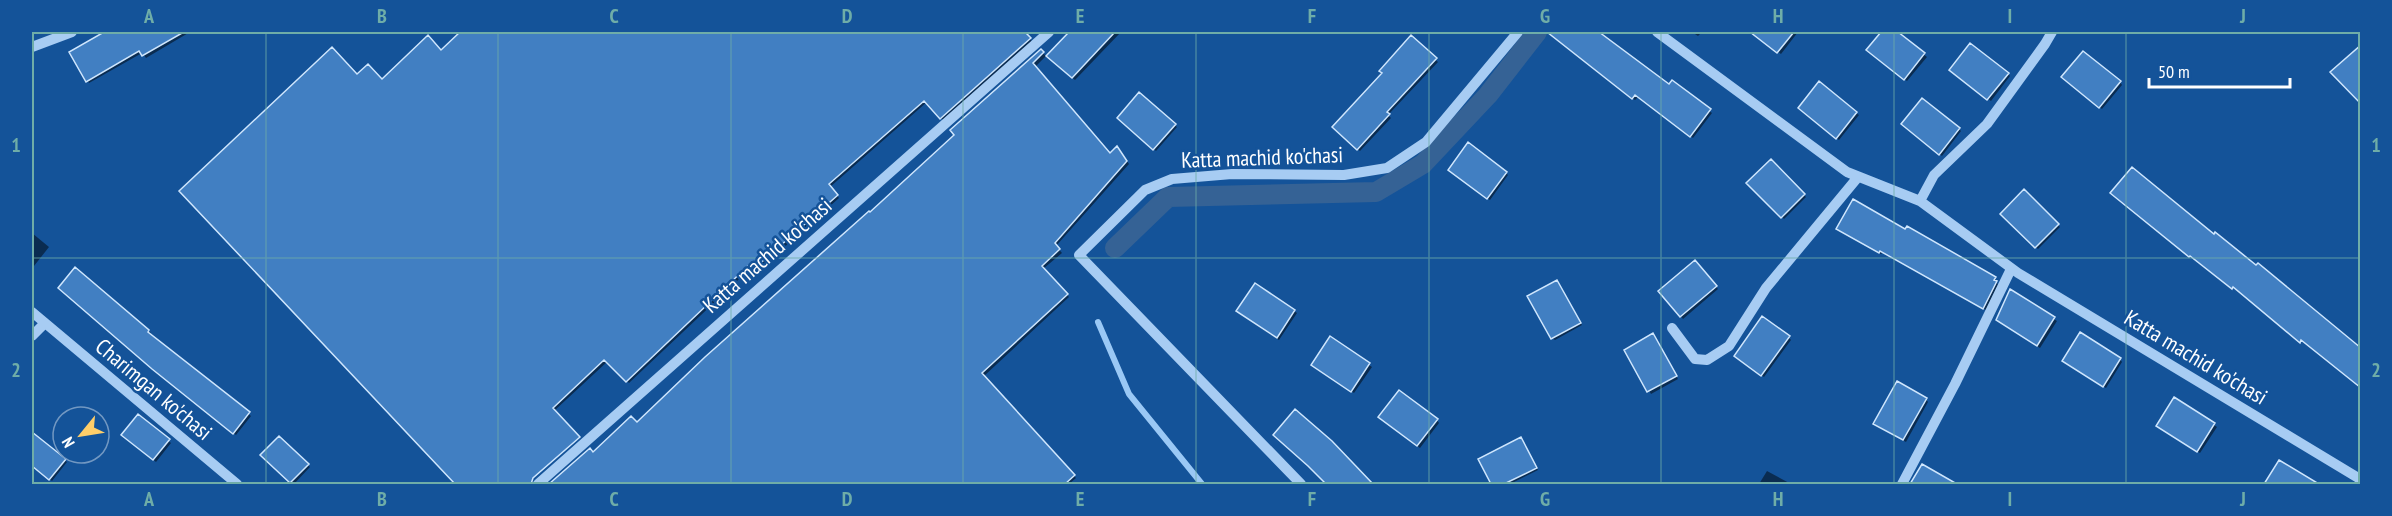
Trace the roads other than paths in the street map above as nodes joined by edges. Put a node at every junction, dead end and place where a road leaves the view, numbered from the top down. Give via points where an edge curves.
1 (72, 32) edge
2 (1049, 32) edge
3 (1518, 32) edge
4 (1657, 32) edge
5 (2052, 32) edge
6 (32, 47) edge
7 (1858, 177) junction
8 (1920, 201) junction
9 (2011, 268) junction
10 (32, 312) edge
11 (45, 323) junction
12 (1672, 328) dead end
13 (32, 336) edge
14 (2361, 479) edge
15 (237, 484) edge
16 (538, 484) edge
17 (1301, 484) edge
18 (1902, 484) edge

1 - 6 street
2 - 16 street, Katta machid ko'chasi
3 - 17 street, Katta machid ko'chasi via 1426,142 1387,168 1344,175 1232,174 1172,179 1145,190 1079,255
4 - 7 street, Katta machid ko'chasi
5 - 8 street via 1987,124 1934,176
7 - 8 street, Katta machid ko'chasi
7 - 12 street via 1766,288 1729,346 1707,360 1695,358
8 - 9 street, Katta machid ko'chasi
9 - 14 street, Katta machid ko'chasi
9 - 18 street
10 - 11 street, Charimgan ko'chasi
11 - 13 street
11 - 15 street, Charimgan ko'chasi

